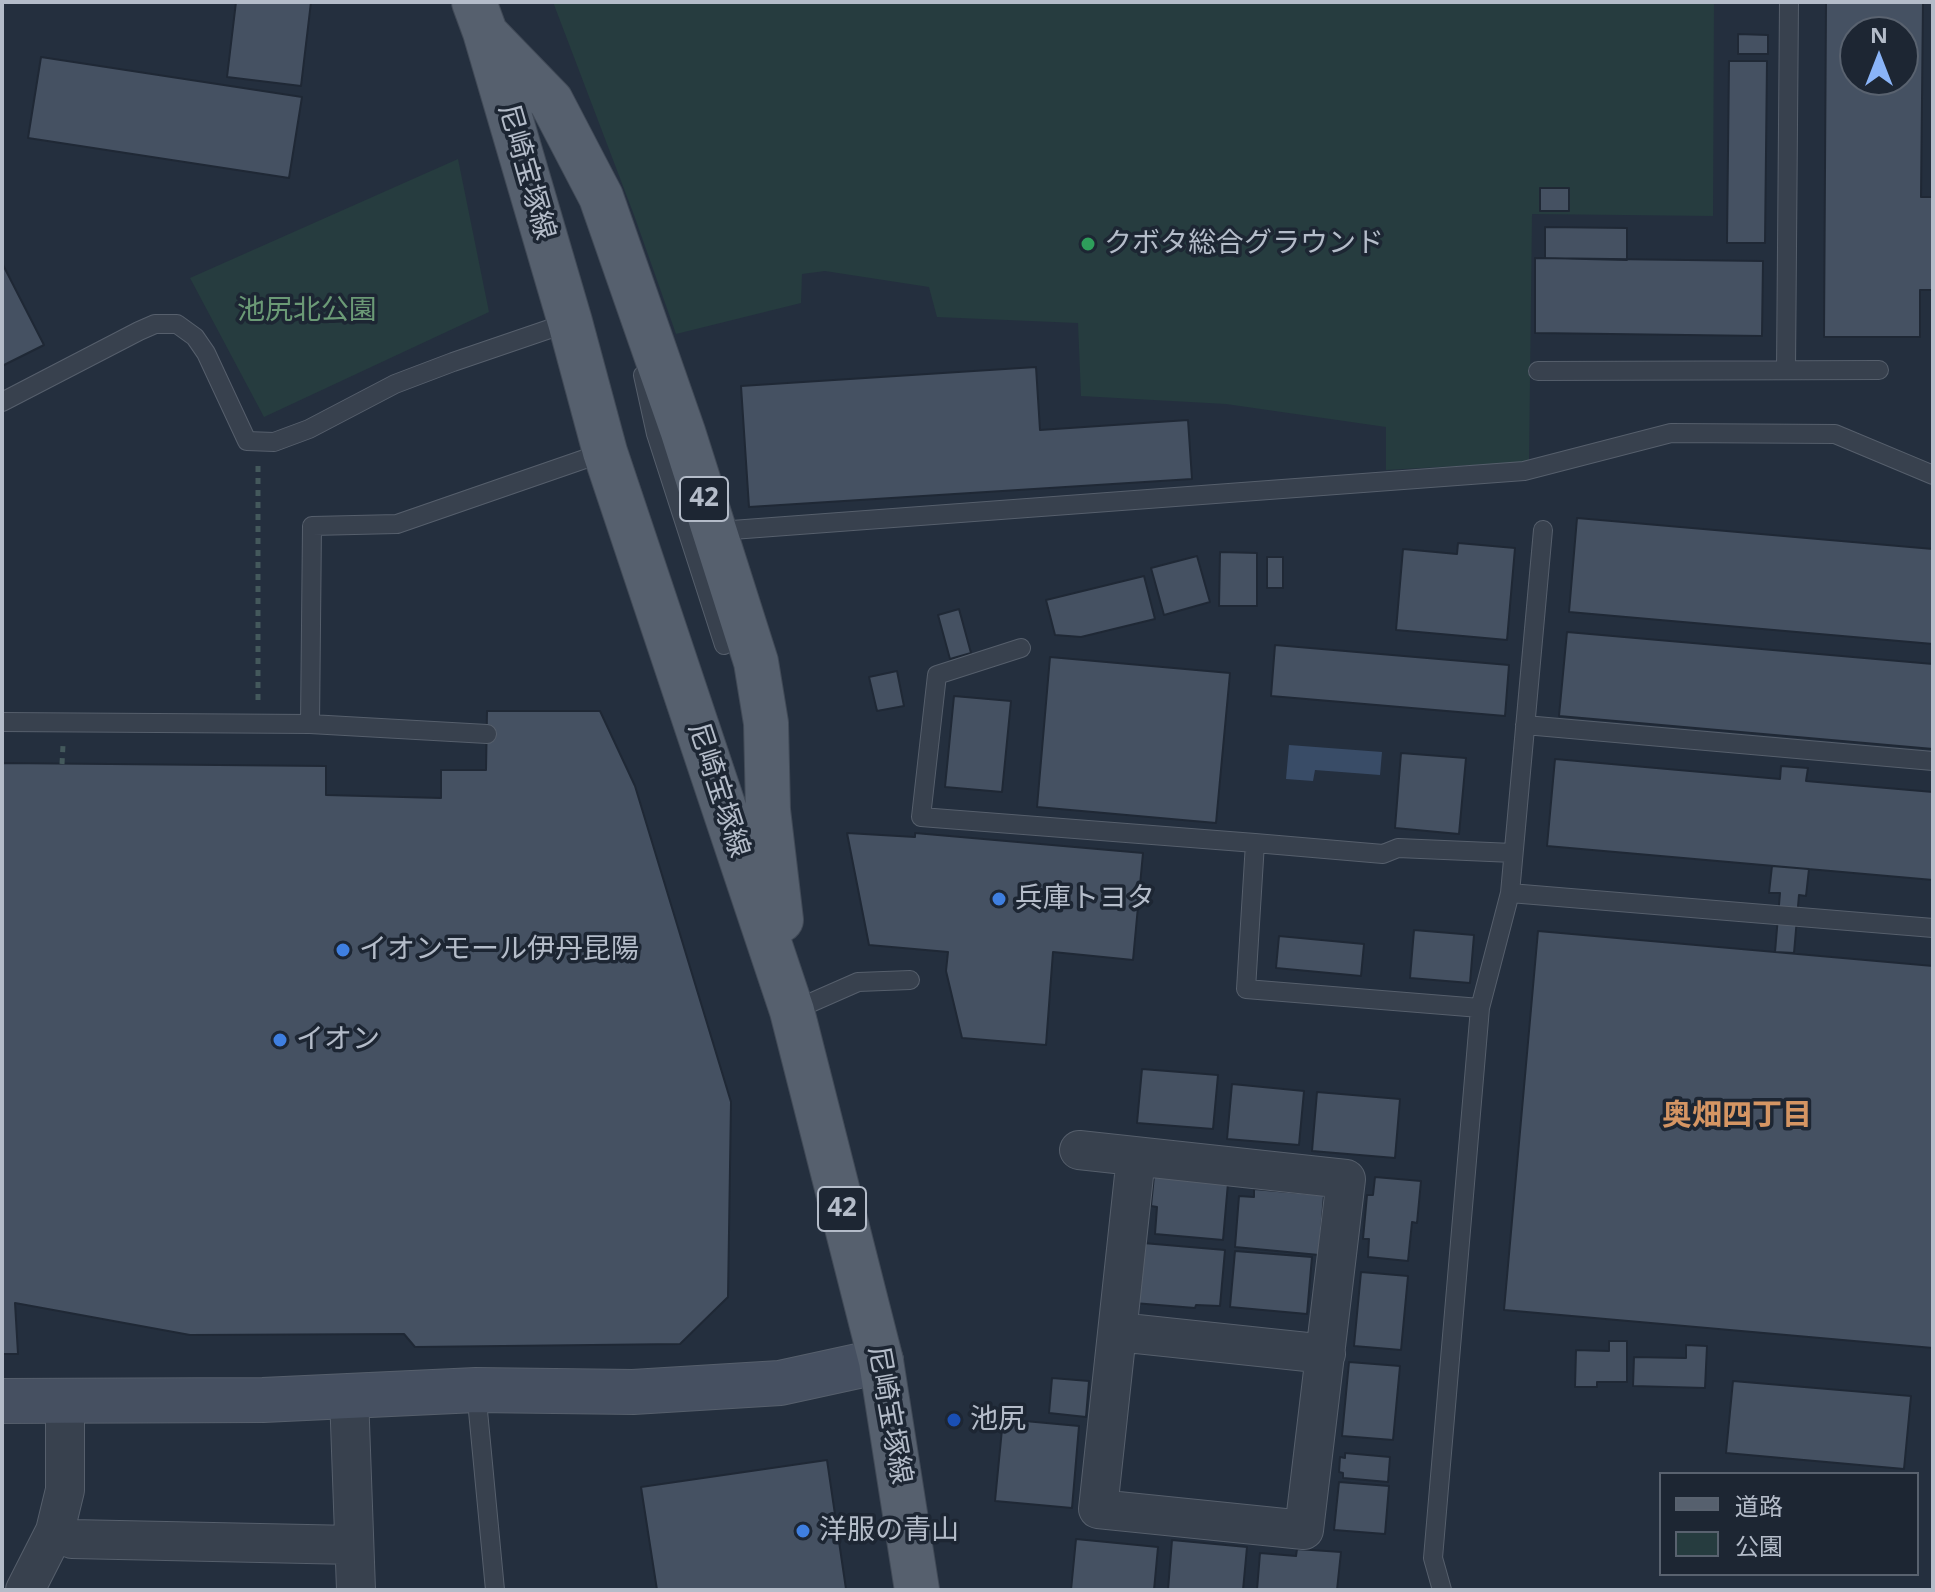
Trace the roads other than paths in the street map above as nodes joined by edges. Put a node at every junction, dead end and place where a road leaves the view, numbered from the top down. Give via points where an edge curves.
1 (1789, 2) edge
2 (480, 17) edge
3 (601, 197) junction
4 (570, 322) junction
5 (1786, 370) junction
6 (1879, 370) dead end
7 (1538, 371) dead end
8 (2, 402) edge
9 (605, 452) junction
10 (1933, 475) edge
11 (1543, 530) dead end
12 (715, 535) junction
13 (724, 645) dead end
14 (1021, 648) dead end
15 (2, 722) edge
16 (310, 724) junction
17 (1525, 725) junction
18 (487, 734) dead end
19 (1933, 761) edge
20 (1255, 843) junction
21 (1513, 853) junction
22 (1510, 893) junction
23 (1933, 928) edge
24 (910, 980) dead end
25 (1480, 1008) junction
26 (792, 1011) junction
27 (1079, 1150) dead end
28 (1136, 1157) junction
29 (1118, 1332) junction
30 (1326, 1354) junction
31 (881, 1361) junction
32 (476, 1390) junction
33 (349, 1395) junction
34 (2, 1401) edge
35 (65, 1401) junction
36 (55, 1531) junction
37 (354, 1545) junction
38 (25, 1590) edge
39 (356, 1590) edge
40 (495, 1590) edge
41 (917, 1590) edge
42 (1442, 1590) edge

1 - 5 lane
2 - 3 main road, 42 via 551,101
2 - 4 main road, 尼崎宝塚線 / 42
3 - 12 main road, 42
3 - 13 lane via 656,434
4 - 8 lane via 395,384 274,442 247,441 206,353 177,324 139,331
4 - 9 main road, 尼崎宝塚線 / 42
5 - 6 lane
5 - 7 lane
9 - 16 lane via 397,524 312,526
9 - 26 main road, 尼崎宝塚線 / 42
10 - 12 lane via 1835,434 1671,433 1524,471
11 - 17 lane
12 - 26 main road, 42 via 756,662 766,723 768,810
14 - 20 lane via 937,675 921,817
15 - 16 lane
16 - 18 lane
17 - 19 lane
17 - 21 lane
20 - 21 lane via 1383,854 1398,848
20 - 25 lane via 1246,989
21 - 22 lane
22 - 23 lane
22 - 25 lane
24 - 26 lane via 858,982
25 - 42 lane via 1433,1558
26 - 31 main road, 尼崎宝塚線 / 42
27 - 28 street
28 - 29 street
28 - 30 street via 1346,1179
29 - 30 street
29 - 30 street via 1098,1509 1304,1530
31 - 32 street via 780,1383 633,1392
31 - 41 main road, 尼崎宝塚線 / 42
32 - 33 street
32 - 40 lane
33 - 35 street
33 - 37 street
34 - 35 street
35 - 36 street via 65,1490
36 - 37 street via 72,1539
36 - 38 street
37 - 39 street

